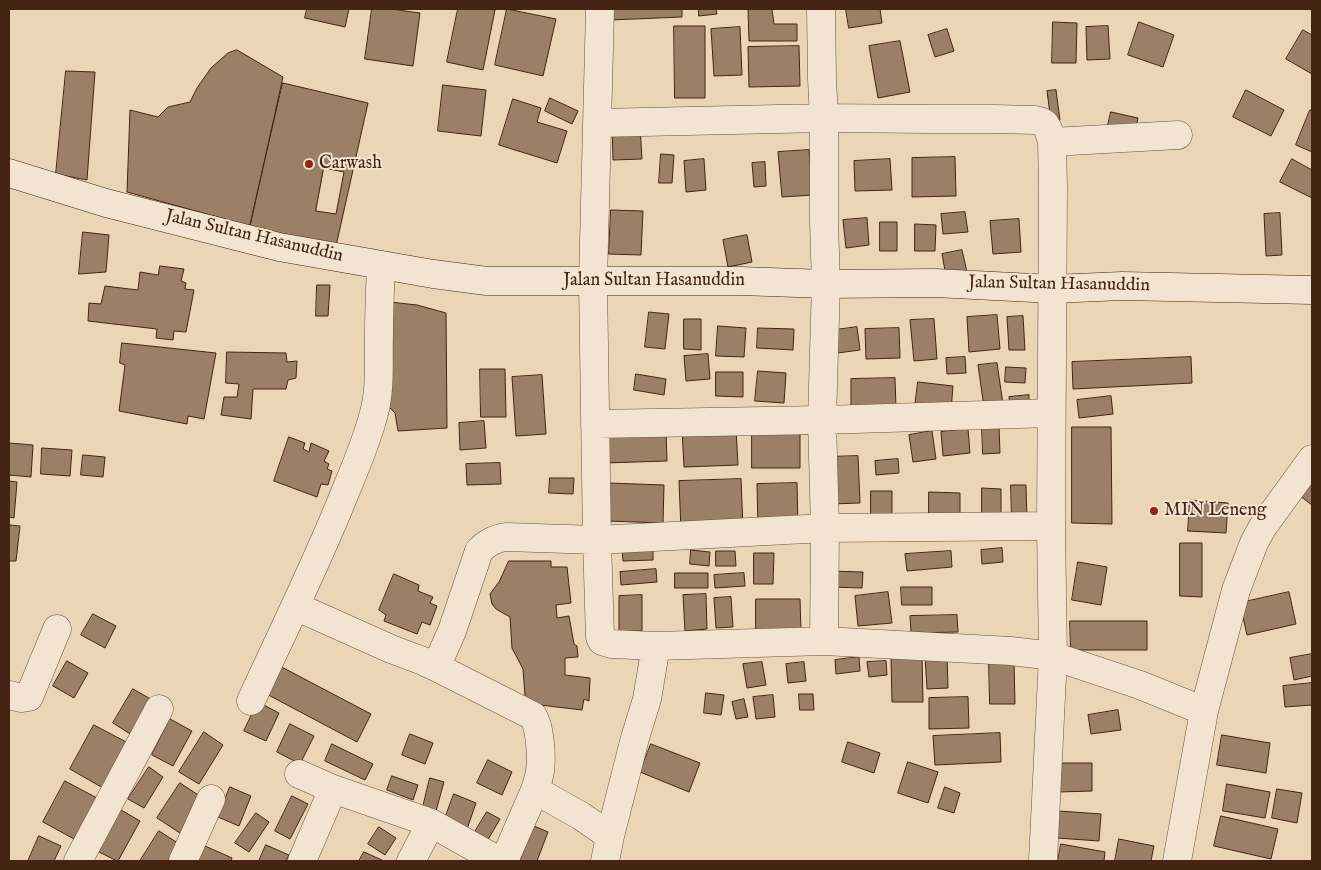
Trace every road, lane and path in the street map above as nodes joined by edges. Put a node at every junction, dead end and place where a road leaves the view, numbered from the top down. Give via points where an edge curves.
1 (600, 9) edge
2 (821, 9) edge
3 (824, 118) junction
4 (597, 123) junction
5 (1178, 135) dead end
6 (1052, 142) junction
7 (9, 173) edge
8 (381, 266) junction
9 (593, 282) junction
10 (826, 284) junction
11 (1052, 289) junction
12 (1312, 290) edge
13 (1051, 413) junction
14 (822, 420) junction
15 (595, 424) junction
16 (1312, 459) edge
17 (1051, 526) junction
18 (825, 528) junction
19 (597, 540) junction
20 (295, 606) junction
21 (57, 629) dead end
22 (824, 641) junction
23 (656, 646) junction
24 (1053, 656) junction
25 (436, 667) junction
26 (9, 695) edge
27 (251, 702) dead end
28 (159, 709) dead end
29 (1204, 712) junction
30 (299, 774) dead end
31 (333, 789) junction
32 (535, 790) junction
33 (211, 798) dead end
34 (431, 823) junction
35 (608, 848) edge
36 (83, 859) edge
37 (183, 861) edge
38 (302, 861) edge
39 (411, 861) edge
40 (500, 861) edge
41 (504, 861) edge
42 (1043, 861) edge
43 (1177, 861) edge

1 - 4 street
2 - 3 street
3 - 4 street
3 - 6 street via 1035,120 1045,124
3 - 10 street
4 - 9 street
5 - 6 street
6 - 11 street
7 - 8 street, Jalan Sultan Hasanuddin via 106,203 279,247
8 - 9 street, Jalan Sultan Hasanuddin via 488,281
8 - 20 street via 379,373 374,412 338,510
9 - 10 street, Jalan Sultan Hasanuddin
9 - 15 street
10 - 11 street, Jalan Sultan Hasanuddin via 935,283
10 - 14 street
11 - 12 street, Jalan Sultan Hasanuddin via 1122,286
11 - 13 street
13 - 14 street
13 - 17 street
14 - 15 street
14 - 18 street
15 - 19 street
16 - 29 street via 1254,542 1236,590
17 - 18 street
17 - 24 street
18 - 19 street
18 - 22 street
19 - 23 street via 602,641
19 - 25 street via 506,537 485,544
20 - 25 street
20 - 27 street
21 - 26 street via 29,697
22 - 23 street
22 - 24 street
23 - 35 street via 647,699
24 - 29 street via 1140,684
24 - 42 street
25 - 32 street via 532,716 538,729 540,763
28 - 36 street
29 - 43 street
30 - 31 street
31 - 34 street
31 - 38 street
32 - 35 street via 581,816
32 - 41 street
33 - 37 street
34 - 39 street
34 - 40 street

